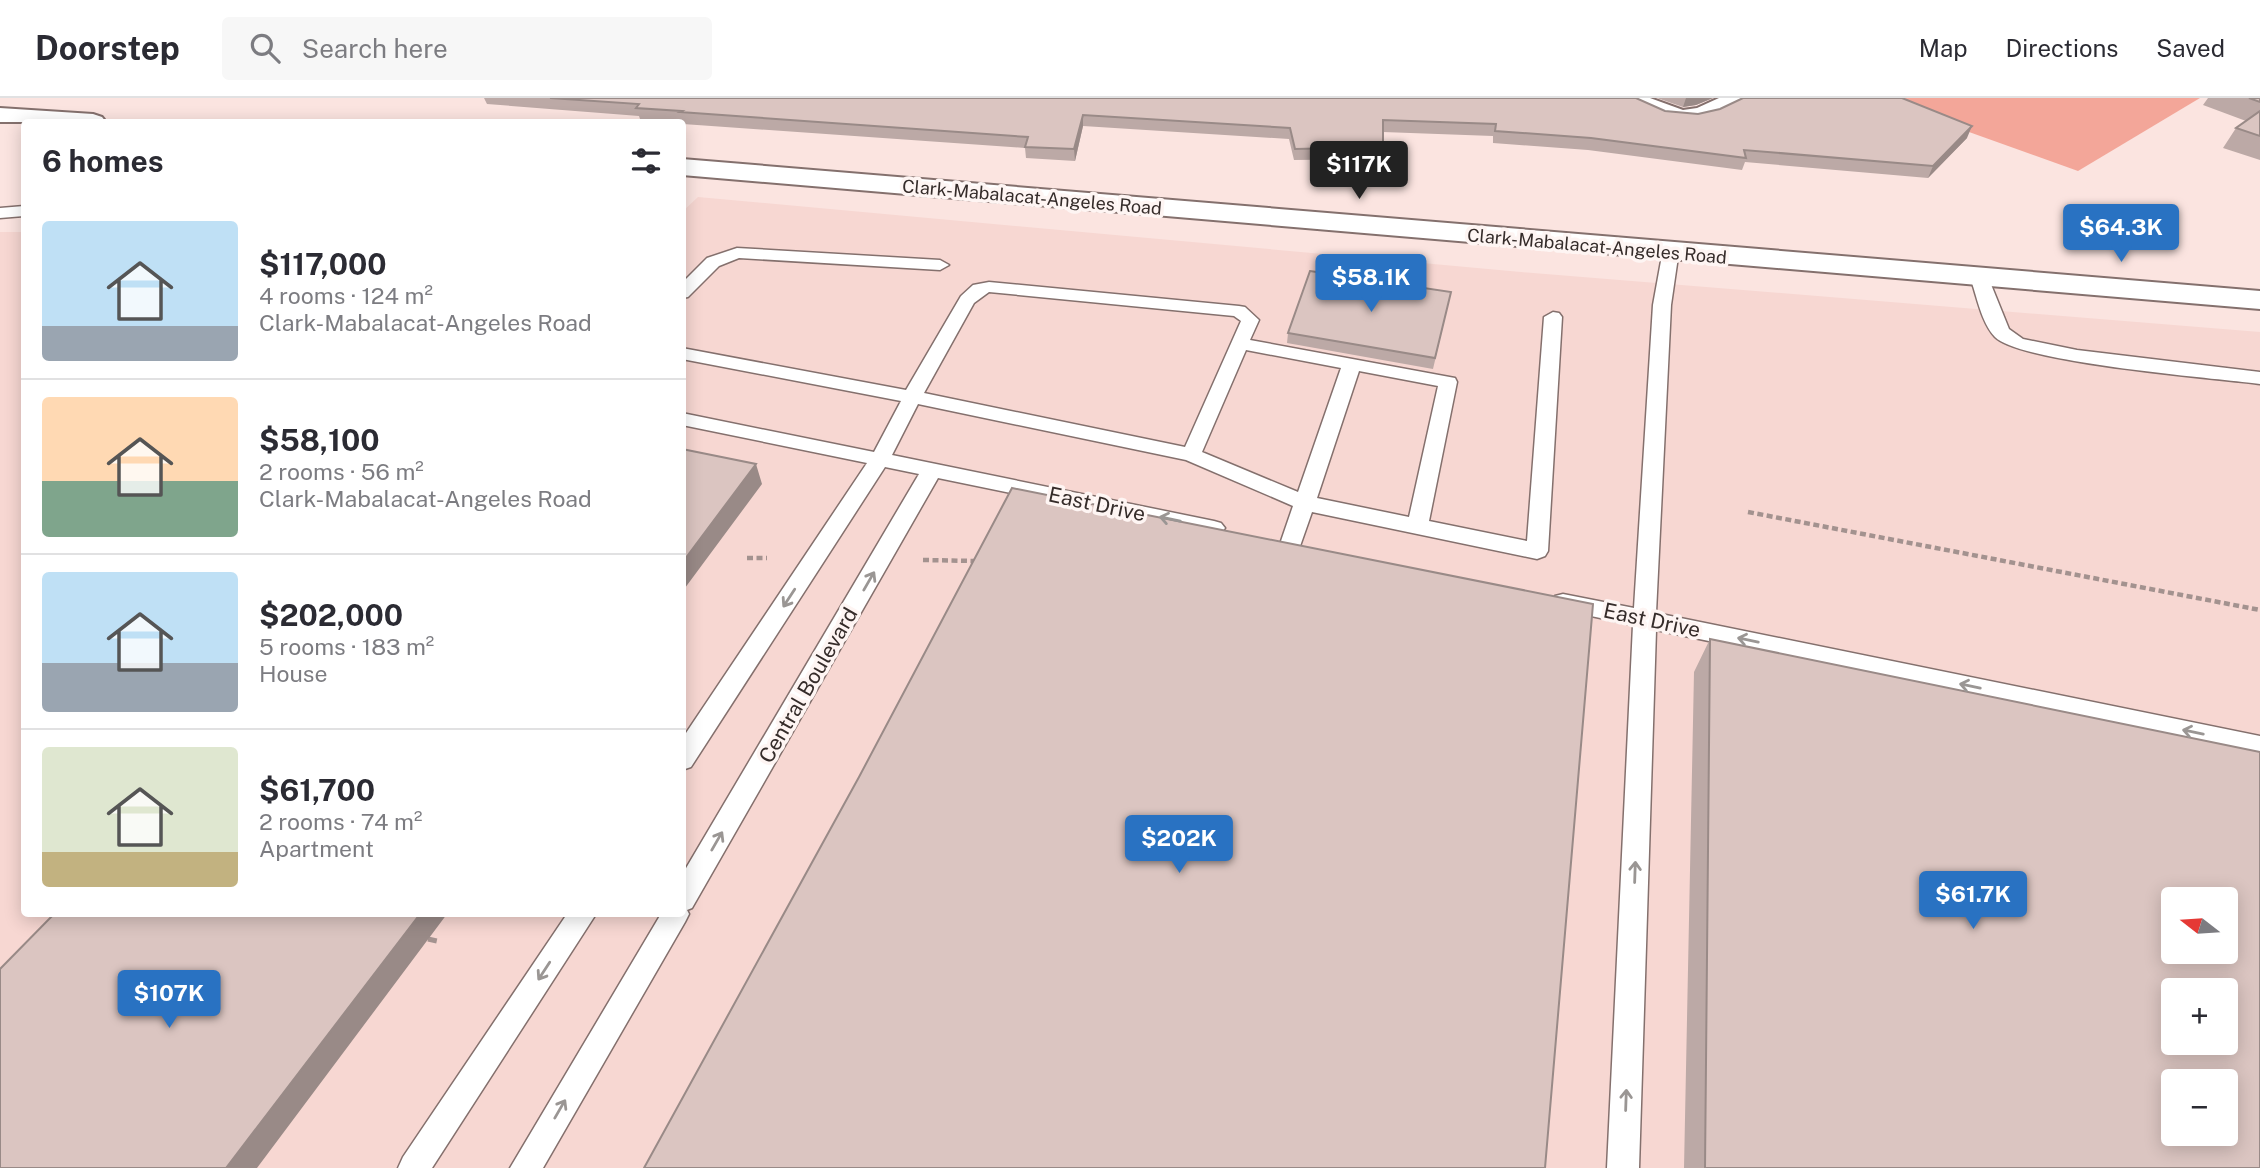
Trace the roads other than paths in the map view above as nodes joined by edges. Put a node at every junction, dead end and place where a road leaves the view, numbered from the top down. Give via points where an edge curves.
1 (1629, 98) edge
2 (1737, 98) edge
3 (0, 115) edge
4 (53, 119) edge
5 (686, 167) edge
6 (21, 211) edge
7 (0, 214) edge
8 (1671, 250) junction
9 (940, 265) dead end
10 (1979, 277) junction
11 (686, 289) edge
12 (2260, 300) edge
13 (1553, 317) dead end
14 (1241, 344) junction
15 (686, 355) edge
16 (1351, 366) junction
17 (2260, 378) edge
18 (912, 397) junction
19 (686, 420) edge
20 (1191, 455) junction
21 (880, 459) junction
22 (932, 470) junction
23 (1305, 503) junction
24 (1417, 527) junction
25 (1238, 533) edge
26 (1264, 539) edge
27 (1291, 544) junction
28 (1318, 550) edge
29 (1546, 598) edge
30 (1645, 619) junction
31 (2260, 746) edge
32 (686, 754) edge
33 (686, 893) edge
34 (580, 917) edge
35 (672, 917) edge
36 (414, 1168) edge
37 (526, 1168) edge
38 (1623, 1168) edge

1 - 2 main road via 1675,118 1707,115
3 - 4 main road
5 - 8 main road, Clark-Mabalacat-Angeles Road
6 - 7 lane
8 - 10 main road, Clark-Mabalacat-Angeles Road
8 - 30 lane via 1662,305
9 - 11 lane via 737,253 712,262
10 - 12 main road, Clark-Mabalacat-Angeles Road
10 - 17 lane via 1995,322 2017,343 2077,356
13 - 24 lane via 1537,551
14 - 16 lane
14 - 18 lane via 1250,320 1239,311 989,287 967,300
14 - 20 lane
15 - 18 lane
16 - 23 lane
16 - 24 lane via 1448,382
18 - 20 lane
18 - 21 lane
19 - 21 lane, East Drive
20 - 23 lane
21 - 22 lane, East Drive
21 -> 32 lane
25 -> 22 lane, East Drive
33 -> 22 lane, Central Boulevard
23 - 24 lane
23 - 27 lane
26 - 27 lane
27 - 28 lane
29 - 30 lane, East Drive
31 -> 30 lane, East Drive
38 -> 30 lane
34 -> 36 lane
37 -> 35 lane

